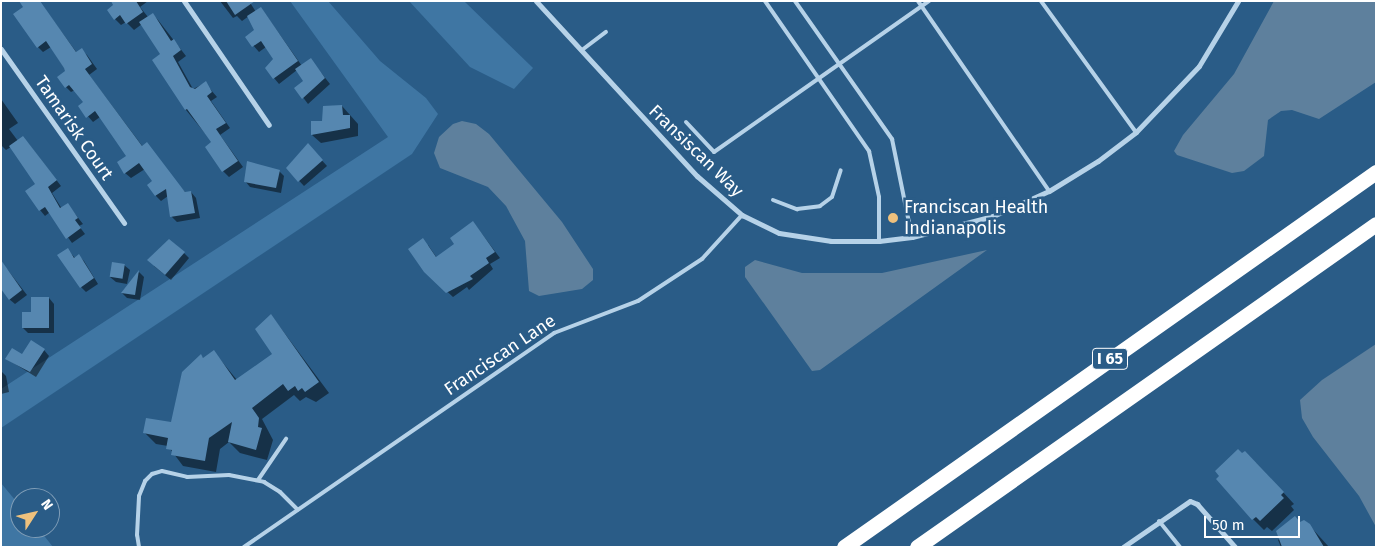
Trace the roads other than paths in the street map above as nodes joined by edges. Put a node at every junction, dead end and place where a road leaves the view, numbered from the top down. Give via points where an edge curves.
1 (184, 1) edge
2 (536, 1) edge
3 (765, 1) edge
4 (795, 1) edge
5 (918, 1) edge
6 (929, 1) edge
7 (1041, 1) edge
8 (1238, 1) edge
9 (922, 6) junction
10 (606, 32) dead end
11 (1, 49) edge
12 (582, 50) junction
13 (839, 65) junction
14 (818, 79) junction
15 (686, 122) dead end
16 (269, 125) dead end
17 (1136, 132) junction
18 (841, 170) dead end
19 (1376, 172) edge
20 (1049, 191) junction
21 (773, 200) dead end
22 (742, 215) junction
23 (124, 223) dead end
24 (1376, 224) edge
25 (912, 237) junction
26 (879, 241) junction
27 (286, 439) dead end
28 (258, 480) junction
29 (298, 510) junction
30 (1159, 521) junction
31 (139, 547) edge
32 (244, 547) edge
33 (844, 547) edge
34 (918, 547) edge
35 (1123, 547) edge
36 (1180, 547) edge
37 (1235, 547) edge

1 - 16 street
2 - 12 street, Fransiscan Way
3 - 14 lane
4 - 13 lane
5 - 9 lane
6 - 9 lane
7 - 17 lane
8 - 17 street, Fransiscan Way via 1199,66
9 - 13 lane
9 - 20 lane
10 - 12 lane
11 - 23 street, Tamarisk Court
12 - 22 street, Fransiscan Way via 697,176
13 - 14 lane
13 - 25 lane via 892,139
14 - 15 lane via 714,152
14 - 26 lane via 869,151 879,197
17 - 20 street, Fransiscan Way
18 - 21 lane via 832,197 820,206 797,209
19 - 33 highway, I 65
20 - 25 street, Fransiscan Way via 993,216
22 - 26 street, Fransiscan Way via 780,233 831,241
22 - 29 lane, Franciscan Lane via 702,259 646,296 554,332
24 - 34 highway, I 65
25 - 26 street, Fransiscan Way
27 - 28 lane
28 - 29 lane via 280,492
28 - 31 lane via 229,475 187,477 162,471 152,474 139,496
29 - 32 lane, Franciscan Lane
30 - 35 street
30 - 36 lane
30 - 37 street via 1190,501 1197,504

